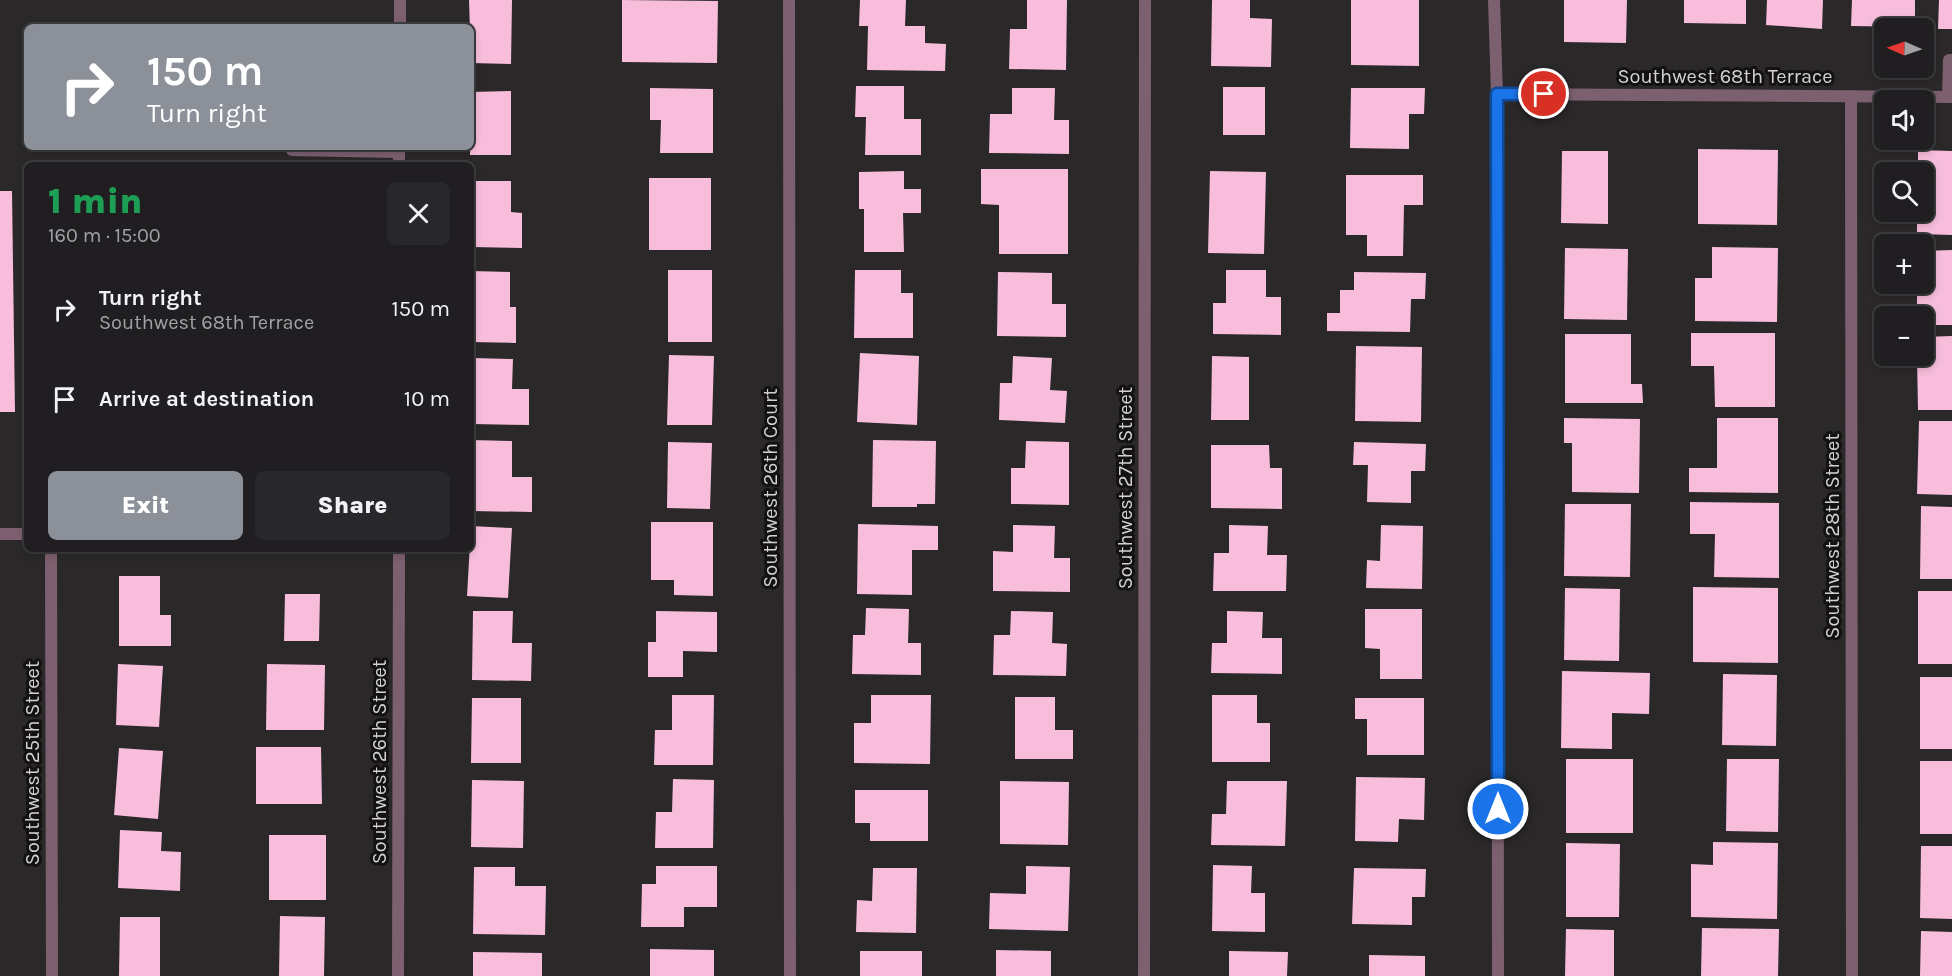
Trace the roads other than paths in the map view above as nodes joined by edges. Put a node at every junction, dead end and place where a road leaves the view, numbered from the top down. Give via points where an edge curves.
1 (400, 0) edge
2 (789, 0) edge
3 (1145, 0) edge
4 (1494, 0) edge
5 (400, 24) edge
6 (1952, 60) edge
7 (1497, 94) junction
8 (1851, 96) junction
9 (1950, 97) edge
10 (0, 534) edge
11 (24, 534) edge
12 (51, 552) edge
13 (399, 552) edge
14 (52, 976) edge
15 (398, 976) edge
16 (790, 976) edge
17 (1144, 976) edge
18 (1498, 976) edge
19 (1852, 976) edge

1 - 5 street
2 - 16 street, Southwest 26th Court
3 - 17 street, Southwest 27th Street
4 - 7 street
6 - 9 street
7 - 8 street, Southwest 68th Terrace
7 - 18 street
8 - 9 street, Southwest 68th Terrace
8 - 19 street, Southwest 28th Street
10 - 11 street
12 - 14 street, Southwest 25th Street
13 - 15 street, Southwest 26th Street

